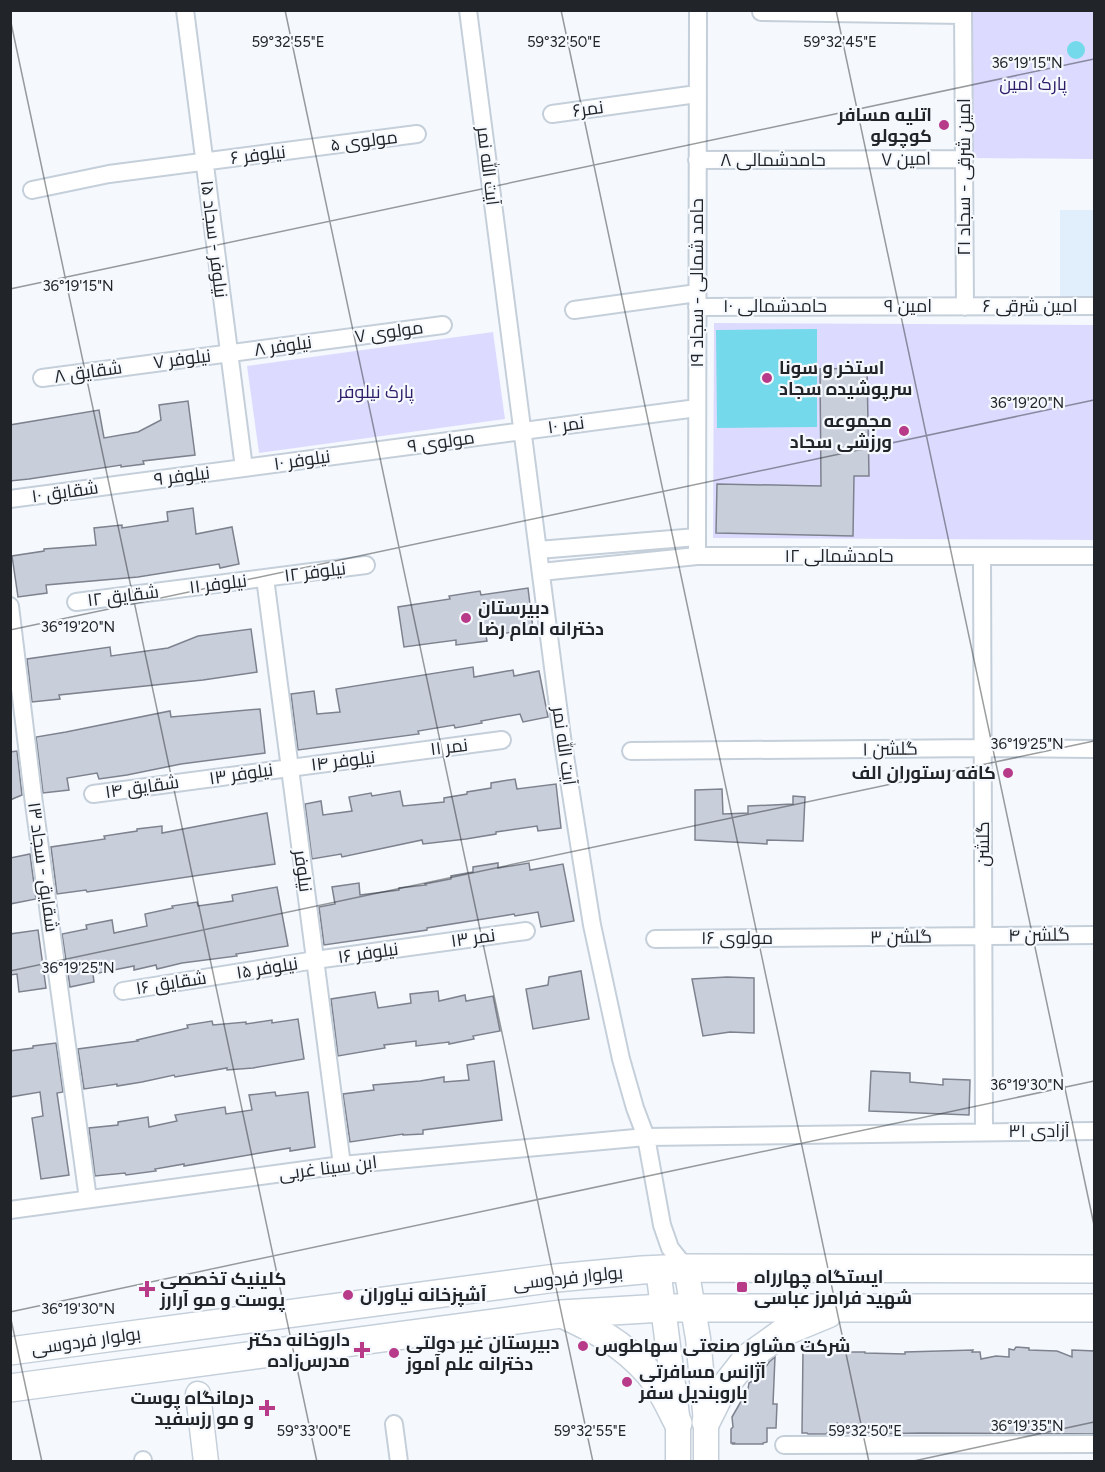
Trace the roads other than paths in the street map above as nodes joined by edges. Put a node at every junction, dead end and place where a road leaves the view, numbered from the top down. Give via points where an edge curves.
1 (185, 10) edge
2 (468, 10) edge
3 (698, 10) edge
4 (761, 12) edge
5 (963, 13) edge
6 (697, 94) junction
7 (552, 114) dead end
8 (417, 134) dead end
9 (311, 148) joint
10 (964, 159) junction
11 (697, 160) junction
12 (849, 160) joint
13 (204, 161) junction
14 (32, 190) dead end
15 (697, 300) junction
16 (852, 306) joint
17 (1095, 306) edge
18 (965, 307) junction
19 (574, 310) dead end
20 (443, 325) dead end
21 (336, 339) joint
22 (229, 353) junction
23 (135, 366) joint
24 (42, 378) dead end
25 (697, 408) junction
26 (523, 431) junction
27 (360, 453) joint
28 (244, 468) junction
29 (120, 484) joint
30 (10, 499) edge
31 (697, 537) junction
32 (538, 550) junction
33 (697, 556) junction
34 (982, 556) junction
35 (1095, 556) edge
36 (366, 565) dead end
37 (541, 572) junction
38 (265, 578) junction
39 (170, 590) joint
40 (76, 602) dead end
41 (10, 606) edge
42 (502, 740) dead end
43 (983, 748) junction
44 (1095, 749) edge
45 (631, 751) dead end
46 (396, 754) joint
47 (290, 768) junction
48 (191, 781) joint
49 (93, 794) dead end
50 (526, 931) dead end
51 (1095, 935) edge
52 (983, 936) junction
53 (819, 938) joint
54 (655, 939) dead end
55 (420, 945) joint
56 (315, 960) junction
57 (219, 975) joint
58 (123, 991) dead end
59 (1095, 1131) edge
60 (984, 1132) junction
61 (646, 1137) junction
62 (342, 1165) junction
63 (88, 1199) junction
64 (10, 1210) edge
65 (671, 1262) junction
66 (1095, 1269) edge
67 (663, 1308) junction
68 (692, 1308) junction
69 (1095, 1308) edge
70 (841, 1309) junction
71 (561, 1314) junction
72 (10, 1351) edge
73 (10, 1388) edge
74 (198, 1394) dead end
75 (706, 1422) junction
76 (678, 1423) junction
77 (394, 1424) dead end
78 (1095, 1444) edge
79 (784, 1445) dead end
80 (206, 1461) edge
81 (399, 1461) edge
82 (678, 1461) edge
83 (706, 1461) edge

1 - 13 street, نیلوفر - سجاد ۱۵
2 - 26 street, آیت الله نمر
3 - 6 street, حامد شمالی - سجاد ۱۹
4 - 5 street
5 - 10 street, امین شرقی - سجاد ۲۱
6 - 7 street, نمر۶
6 - 11 street, حامد شمالی - سجاد ۱۹
8 - 9 street, مولوی ۵
9 - 13 street, نیلوفر ۶
10 - 12 street, امین ۷
10 - 18 street, امین شرقی - سجاد ۲۱
11 - 12 street, حامدشمالی ۸
11 - 15 street, حامد شمالی - سجاد ۱۹
13 - 14 street, نیلوفر ۶
13 - 22 street, نیلوفر - سجاد ۱۵
15 - 16 street, حامدشمالی ۱۰
15 - 19 street, حامدشمالی ۱۰
15 - 25 street, حامد شمالی - سجاد ۱۹
16 - 18 street, امین ۹
17 - 18 street, امین شرقی ۶
20 - 21 street, مولوی ۷
21 - 22 street, نیلوفر ۸
22 - 23 street, نیلوفر ۷
22 - 28 street, نیلوفر - سجاد ۱۵
23 - 24 street, شقایق ۸
25 - 26 street, نمر ۱۰
25 - 31 street, حامد شمالی - سجاد ۱۹
26 - 27 street, مولوی ۹
26 - 32 street, آیت الله نمر
27 - 28 street, نیلوفر ۱۰
28 - 29 street, نیلوفر ۹
29 - 30 street, شقایق ۱۰
31 - 32 street
31 - 33 street, حامد شمالی - سجاد ۱۹
32 - 37 street, آیت الله نمر
33 - 34 street, حامدشمالی ۱۲
33 - 37 street, حامدشمالی ۱۲
34 - 35 street, حامدشمالی ۱۲
34 - 43 street, گلشن
36 - 38 street, نیلوفر ۱۲
37 - 61 street, آیت الله نمر via 592,925 621,1059
38 - 39 street, نیلوفر ۱۱
38 - 47 street, نیلوفر
39 - 40 street, شقایق ۱۲
41 - 63 street, شقایق - سجاد ۱۳
42 - 46 street, نمر ۱۱
43 - 44 street, گلشن ۱
43 - 45 street, گلشن ۱
43 - 52 street, گلشن
46 - 47 street, نیلوفر ۱۴
47 - 48 street, نیلوفر ۱۳
47 - 56 street, نیلوفر
48 - 49 street, شقایق ۱۴
50 - 55 street, نمر ۱۳
51 - 52 street, گلشن ۴
52 - 53 street, گلشن ۳
52 - 60 street, گلشن
53 - 54 street, مولوی ۱۶
55 - 56 street, نیلوفر ۱۶
56 - 57 street, نیلوفر ۱۵
56 - 62 street, نیلوفر
57 - 58 street, شقایق ۱۶
59 - 60 street, آزادی ۳۱
60 - 61 street, آزادی ۳۱
61 - 62 street, ابن سینا غربی
61 - 65 street
62 - 63 street, ابن سینا غربی
63 - 64 street, ابن سینا غربی
65 - 66 main road, بولوار فردوسی
65 - 67 main road
65 - 68 main road
65 - 72 main road, بولوار فردوسی
67 - 68 main road, بولوار فردوسی
67 - 71 main road, بولوار فردوسی
67 - 76 main road
68 - 70 main road, بولوار فردوسی
68 - 75 main road
69 - 70 main road, بولوار فردوسی
70 - 75 main road via 782,1333 747,1358 722,1390
71 - 73 main road, بولوار فردوسی
71 - 76 main road via 619,1345 648,1372
74 - 80 main road
75 - 83 main road
76 - 82 main road
77 - 81 street
78 - 79 street

